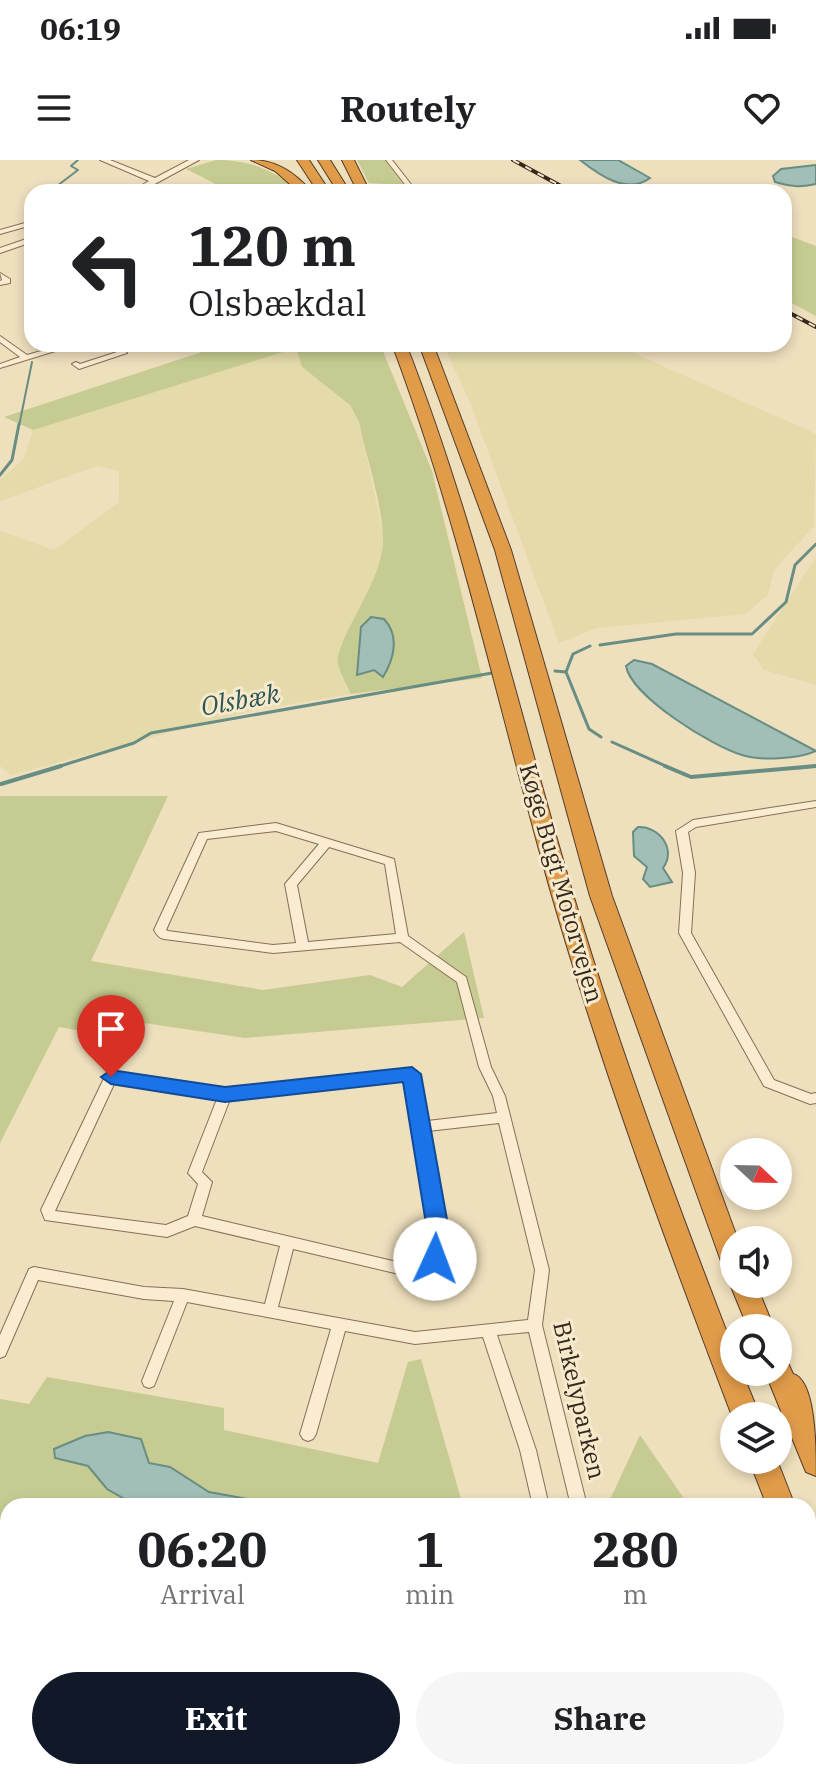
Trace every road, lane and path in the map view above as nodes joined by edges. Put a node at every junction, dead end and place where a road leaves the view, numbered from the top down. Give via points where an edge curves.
1 (104, 160) edge
2 (195, 160) edge
3 (257, 160) edge
4 (303, 160) edge
5 (324, 160) edge
6 (348, 160) edge
7 (389, 160) edge
8 (155, 181) junction
9 (149, 184) edge
10 (297, 184) edge
11 (319, 184) edge
12 (339, 184) edge
13 (360, 184) edge
14 (408, 184) edge
15 (24, 225) edge
16 (0, 232) edge
17 (24, 242) edge
18 (0, 251) edge
19 (0, 275) edge
20 (0, 283) edge
21 (1, 339) edge
22 (47, 352) edge
23 (122, 352) edge
24 (402, 352) edge
25 (429, 352) edge
26 (26, 358) junction
27 (76, 364) dead end
28 (0, 366) edge
29 (816, 804) edge
30 (327, 842) junction
31 (402, 938) junction
32 (303, 946) junction
33 (225, 1095) junction
34 (816, 1098) edge
35 (504, 1117) junction
36 (421, 1127) junction
37 (194, 1220) junction
38 (720, 1226) edge
39 (288, 1243) junction
40 (183, 1295) junction
41 (270, 1311) junction
42 (340, 1323) junction
43 (535, 1325) junction
44 (488, 1330) junction
45 (0, 1352) edge
46 (149, 1381) dead end
47 (792, 1382) edge
48 (784, 1386) edge
49 (741, 1402) edge
50 (816, 1417) edge
51 (308, 1434) dead end
52 (816, 1463) edge
53 (768, 1474) edge
54 (539, 1498) edge
55 (577, 1498) edge
56 (778, 1498) edge

1 - 8 street
2 - 8 street
3 - 10 highway
4 - 11 highway
5 - 12 highway
6 - 13 highway
7 - 14 street
8 - 9 street
15 - 16 street
17 - 18 street
19 - 20 street via 7,281
21 - 26 street
22 - 26 street
23 - 27 street
24 - 49 highway, Køge Bugt Motorvejen via 464,525 555,868 611,1047
25 - 38 highway, Køge Bugt Motorvejen via 503,550 601,896
26 - 28 street
29 - 34 street via 693,824 682,831 689,873 685,933 769,1083
30 - 31 street via 390,862
30 - 32 street via 291,884
30 - 32 street via 276,827 203,836 160,930 164,935 273,949
31 - 32 street
31 - 35 street, Birkelyparken via 462,980
33 - 36 street via 412,1074
33 - 37 street via 195,1173 205,1182
33 - 37 street via 111,1077 48,1210 50,1216 167,1231
35 - 36 street
35 - 43 street, Birkelyparken via 542,1270
36 - 39 street via 440,1242 430,1265 416,1272
37 - 39 street
39 - 41 street
40 - 41 street
40 - 45 street via 34,1273
40 - 46 street
41 - 42 street
42 - 44 street via 415,1338
42 - 51 street
43 - 44 street
43 - 55 street, Birkelyparken
44 - 54 street
47 - 50 highway
48 - 52 highway
53 - 56 highway

